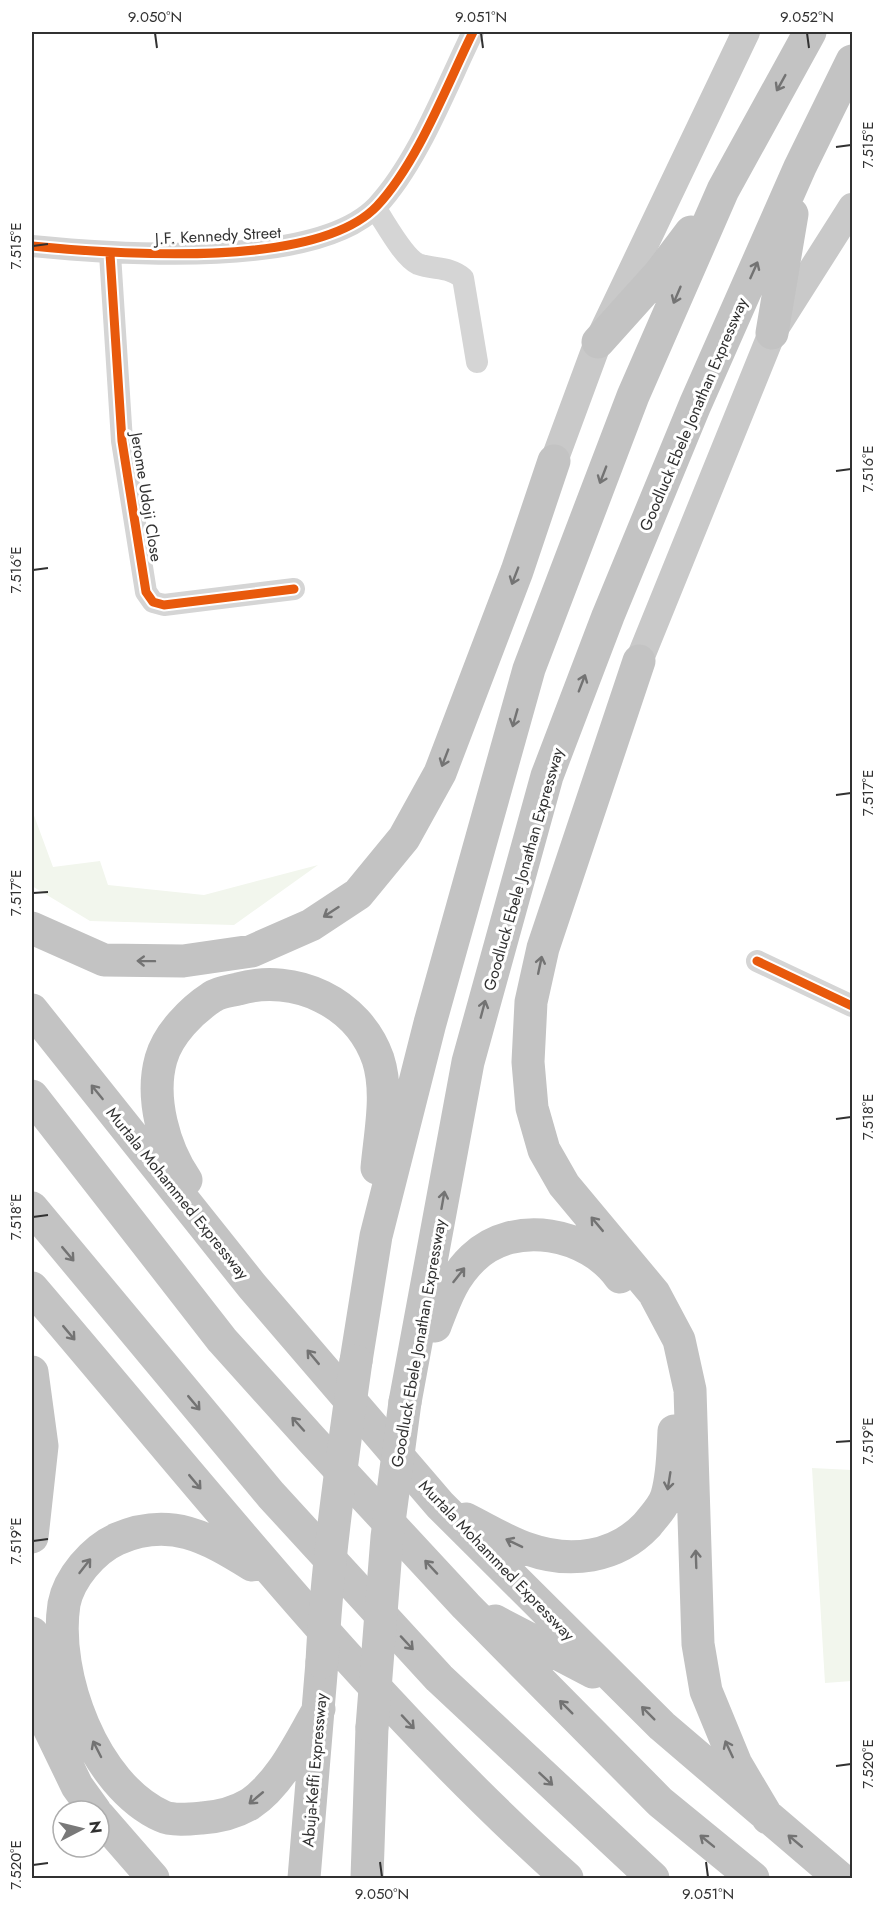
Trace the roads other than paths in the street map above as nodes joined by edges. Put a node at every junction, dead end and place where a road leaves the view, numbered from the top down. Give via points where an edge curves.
1 (473, 32) edge
2 (746, 32) edge
3 (810, 32) edge
4 (852, 61) edge
5 (800, 167) junction
6 (723, 190) junction
7 (852, 207) edge
8 (375, 208) junction
9 (32, 246) edge
10 (110, 254) junction
11 (772, 333) junction
12 (598, 342) junction
13 (477, 362) dead end
14 (554, 461) junction
15 (294, 589) dead end
16 (639, 661) junction
17 (529, 669) junction
18 (547, 776) junction
19 (32, 927) edge
20 (757, 961) dead end
21 (852, 1006) edge
22 (32, 1010) edge
23 (32, 1096) edge
24 (32, 1208) edge
25 (376, 1236) junction
26 (252, 1286) junction
27 (32, 1288) edge
28 (32, 1372) edge
29 (407, 1394) junction
30 (440, 1505) junction
31 (32, 1537) edge
32 (277, 1580) junction
33 (466, 1606) junction
34 (32, 1633) edge
35 (623, 1688) junction
36 (319, 1709) junction
37 (86, 1799) edge
38 (768, 1818) junction
39 (111, 1830) edge
40 (549, 1867) edge
41 (643, 1872) edge
42 (153, 1878) edge
43 (304, 1878) edge
44 (366, 1878) edge
45 (567, 1878) edge
46 (753, 1878) edge
47 (840, 1878) edge

1 - 8 street, J.F. Kennedy Street via 403,174
2 - 12 main road
3 -> 6 highway
4 - 5 highway, Goodluck Ebele Jonathan Expressway
5 - 11 highway
18 -> 5 highway, Goodluck Ebele Jonathan Expressway via 690,417
6 - 12 highway via 660,273
6 -> 17 highway via 633,396
7 - 11 main road
8 - 10 street, J.F. Kennedy Street via 344,228 289,247
8 - 13 street via 408,256 418,264 454,270 463,278
9 - 10 street, J.F. Kennedy Street
10 - 15 street, Jerome Udoji Close via 122,441 146,592 153,602 164,605
11 - 16 main road
12 - 14 main road
14 - 17 highway
14 -> 19 highway via 517,571 440,772 404,838 358,894 311,925 252,951 183,961 104,960
16 - 18 highway
38 -> 16 highway via 736,1764 706,1690 698,1644 690,1390 679,1340 654,1293 564,1185 544,1150 532,1108 528,1062 531,1002 543,948
17 -> 25 highway via 430,1023
29 -> 18 highway, Goodluck Ebele Jonathan Expressway via 468,1062
20 - 21 street
26 -> 22 highway, Murtala Mohammed Expressway
33 -> 23 highway via 222,1340
24 -> 41 highway via 271,1495 439,1678
25 - 26 highway via 383,1083 378,1059 361,1027 331,1000 294,986 253,985 214,996 182,1022 161,1058 160,1110 169,1150
25 - 36 highway, Abuja-Keffi Expressway, bridge via 329,1570
30 -> 26 highway, Murtala Mohammed Expressway
27 -> 32 highway
28 - 31 highway via 42,1446
29 -> 30 highway via 457,1275 475,1256 500,1242 532,1235 566,1238 595,1251 617,1274 650,1325 667,1371 674,1432 667,1496 656,1515 624,1543 601,1555 576,1558 529,1550
29 - 44 highway, Goodluck Ebele Jonathan Expressway, bridge via 387,1537 372,1727
30 - 35 highway, Murtala Mohammed Expressway
36 -> 32 highway via 285,1767 250,1804 221,1817 164,1817 132,1797 106,1768 71,1687 62,1638 64,1602 82,1567 104,1545 128,1534 158,1528 184,1531 213,1541
32 -> 40 highway via 463,1782
33 - 35 highway
46 -> 33 highway via 660,1802
34 - 37 highway via 49,1728
38 -> 35 highway, Murtala Mohammed Expressway
36 - 43 highway, Abuja-Keffi Expressway
47 -> 38 highway, Murtala Mohammed Expressway
39 - 42 highway
40 - 45 highway

